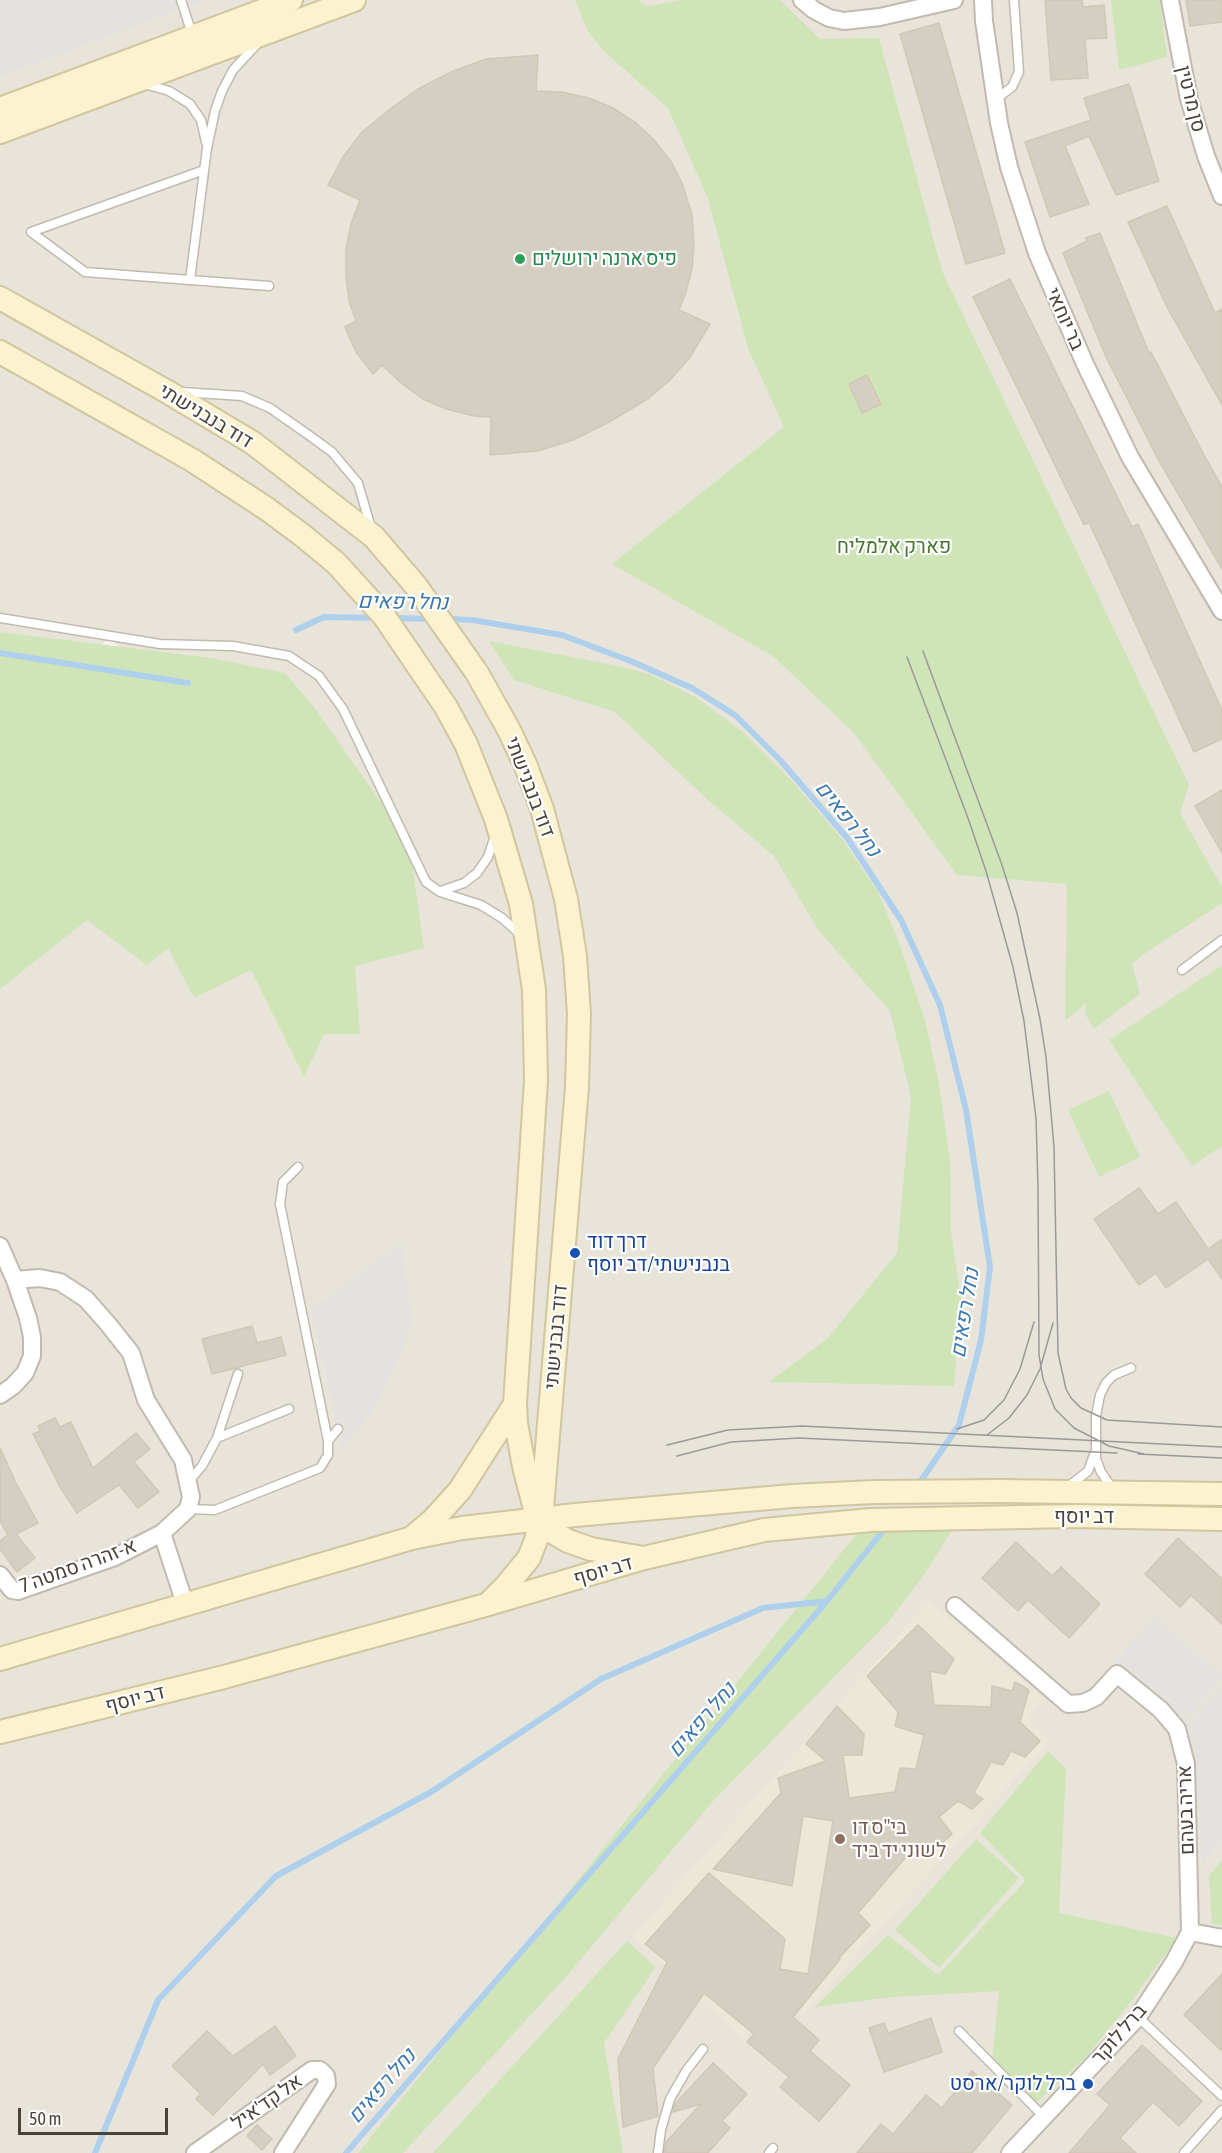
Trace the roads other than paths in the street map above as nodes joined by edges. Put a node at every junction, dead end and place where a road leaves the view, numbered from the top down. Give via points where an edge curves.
1 (181, 0) edge
2 (291, 0) edge
3 (354, 0) edge
4 (802, 0) edge
5 (954, 0) edge
6 (983, 0) edge
7 (1014, 0) edge
8 (1170, 0) edge
9 (271, 31) junction
10 (193, 36) junction
11 (200, 57) junction
12 (136, 81) junction
13 (994, 101) junction
14 (1, 106) edge
15 (0, 132) edge
16 (207, 148) junction
17 (204, 170) junction
18 (1222, 196) edge
19 (190, 280) junction
20 (269, 286) dead end
21 (0, 298) edge
22 (0, 352) edge
23 (166, 391) junction
24 (374, 537) junction
25 (1222, 611) edge
26 (0, 618) edge
27 (496, 819) junction
28 (440, 892) junction
29 (527, 940) junction
30 (1222, 940) edge
31 (1182, 970) dead end
32 (298, 1167) dead end
33 (0, 1246) edge
34 (15, 1280) junction
35 (1131, 1368) dead end
36 (238, 1374) dead end
37 (0, 1395) edge
38 (515, 1404) junction
39 (289, 1409) dead end
40 (338, 1429) dead end
41 (217, 1437) junction
42 (328, 1441) junction
43 (1095, 1452) junction
44 (188, 1483) junction
45 (1054, 1491) junction
46 (1120, 1493) junction
47 (1222, 1494) edge
48 (188, 1509) junction
49 (1222, 1519) edge
50 (541, 1520) junction
51 (162, 1533) junction
52 (412, 1538) junction
53 (644, 1558) junction
54 (0, 1575) edge
55 (488, 1604) junction
56 (185, 1605) junction
57 (955, 1606) dead end
58 (0, 1659) edge
59 (0, 1732) edge
60 (1190, 1932) junction
61 (1222, 1938) edge
62 (1138, 2017) junction
63 (959, 2031) dead end
64 (703, 2049) dead end
65 (1222, 2096) edge
66 (1222, 2110) edge
67 (1044, 2117) junction
68 (195, 2153) edge
69 (283, 2153) edge
70 (658, 2153) edge
71 (1010, 2153) edge
72 (1184, 2153) edge

1 - 10 lane
2 - 10 main road
3 - 9 main road
4 - 5 street via 829,18 843,21
6 - 13 street, בר יוחאי
7 - 13 lane via 1019,72 1012,87
8 - 18 street, סן מרטין via 1189,99
9 - 11 main road
9 - 16 lane via 241,60 225,84
10 - 11 lane
10 - 14 main road
11 - 12 main road
12 - 15 main road
12 - 16 lane via 169,91 190,104 201,120
13 - 25 street, בר יוחאי via 1025,220 1065,321 1130,457
16 - 17 lane
17 - 19 lane
17 - 19 lane via 31,232 85,272
19 - 20 lane
21 - 23 main road, דוד בנבנישתי
22 - 27 main road, דוד בנבנישתי via 192,460 267,509 336,564 384,616 446,707 466,744
23 - 24 main road, דוד בנבנישתי via 253,443
23 - 24 lane via 242,396 270,408 310,436 332,452 358,483
24 - 50 main road, דוד בנבנישתי via 462,649 509,730 542,809 566,899 579,1014 577,1087
26 - 28 lane via 160,644 233,646 289,656 319,676 344,709 426,882
27 - 28 lane via 495,838 477,873
27 - 29 main road, דוד בנבנישתי via 521,904
28 - 29 lane via 481,905
29 - 38 main road, דוד בנבנישתי via 534,990 536,1080
30 - 31 lane
32 - 42 lane via 283,1182 280,1204
33 - 34 street
34 - 37 street via 28,1318 32,1356 25,1373
34 - 44 street via 40,1278 60,1282 86,1299 108,1324 131,1353 146,1400 183,1460
35 - 43 lane via 1114,1375 1103,1389 1096,1416
36 - 41 lane
38 - 50 main road, דוד בנבנישתי via 527,1479
38 - 52 main road via 460,1490
39 - 41 lane
40 - 42 lane
41 - 44 lane
42 - 48 lane via 328,1455 320,1468 216,1510
43 - 45 lane via 1083,1476
43 - 46 lane via 1104,1478
44 - 48 street
45 - 46 main road, דב יוסף
45 - 50 main road, דב יוסף via 781,1497
46 - 47 main road, דב יוסף
48 - 51 street, א-זהרה סמטה 7
49 - 53 main road, דב יוסף via 1084,1516 870,1520 764,1530
50 - 52 main road, דב יוסף
50 - 53 main road via 558,1536 578,1545
50 - 55 main road, דוד בנבנישתי via 529,1558
51 - 54 street, א-זהרה סמטה 7 via 115,1557 18,1591 12,1590
51 - 56 street, א-זהרה סמטה 7
52 - 56 main road, דב יוסף
53 - 55 main road, דב יוסף
55 - 59 main road, דב יוסף via 225,1677
56 - 58 main road, דב יוסף
57 - 60 street, אריה בעהם via 1068,1704 1083,1704 1095,1697 1117,1674 1161,1710 1177,1729 1186,1764
60 - 61 street
60 - 62 street, ברל לוקר
62 - 65 lane
62 - 67 street, ברל לוקר
63 - 67 lane
64 - 70 lane via 670,2099
66 - 72 lane
67 - 71 street, ברל לוקר
68 - 69 street, אל קד'איל via 312,2070 320,2070 327,2084

